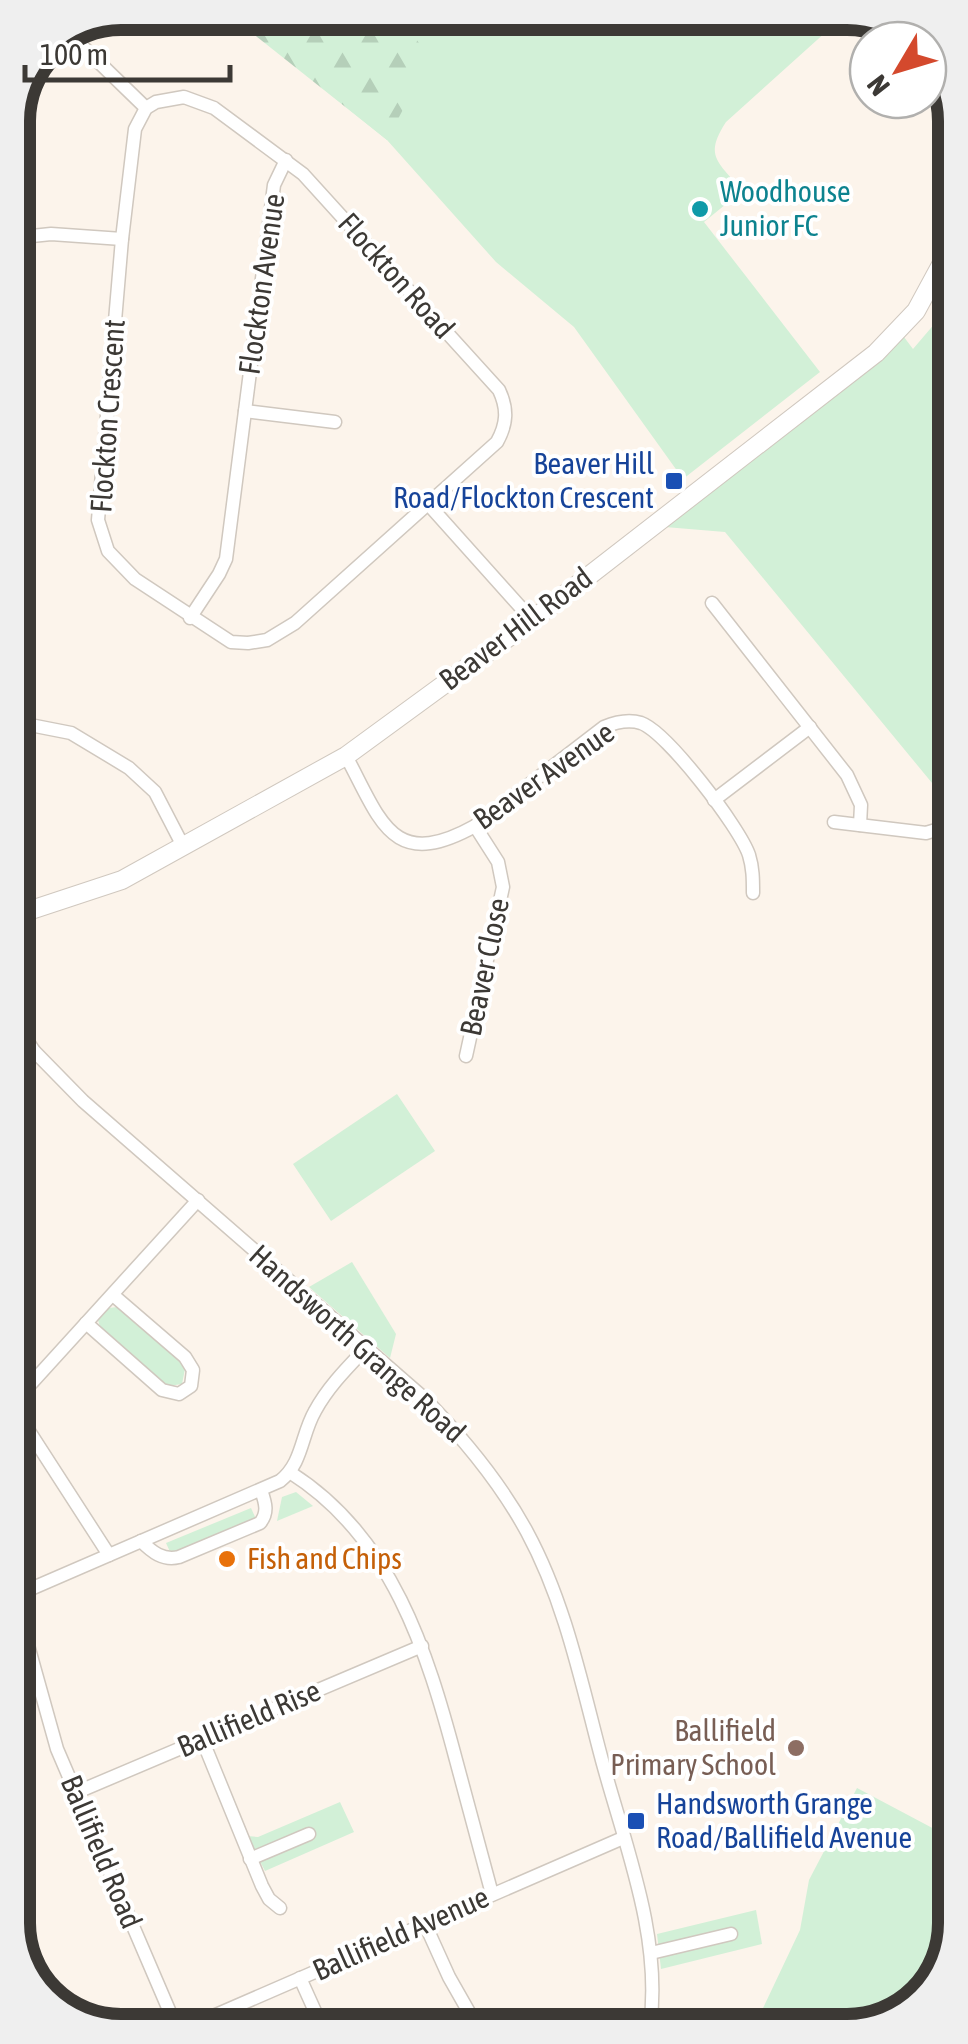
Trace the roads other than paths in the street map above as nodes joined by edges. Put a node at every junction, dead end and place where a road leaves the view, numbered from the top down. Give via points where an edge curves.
1 (78, 42) dead end
2 (146, 108) junction
3 (286, 160) junction
4 (30, 236) edge
5 (122, 239) junction
6 (938, 270) edge
7 (245, 411) junction
8 (336, 422) dead end
9 (429, 505) junction
10 (712, 604) dead end
11 (190, 618) junction
12 (532, 620) junction
13 (30, 725) edge
14 (810, 728) junction
15 (346, 756) junction
16 (714, 800) junction
17 (834, 822) dead end
18 (860, 825) junction
19 (475, 826) junction
20 (938, 828) dead end
21 (183, 846) junction
22 (752, 893) dead end
23 (30, 911) edge
24 (30, 1046) edge
25 (34, 1052) junction
26 (30, 1056) edge
27 (466, 1056) dead end
28 (198, 1200) junction
29 (112, 1295) junction
30 (86, 1323) junction
31 (366, 1348) junction
32 (30, 1385) edge
33 (30, 1433) edge
34 (291, 1472) junction
35 (261, 1490) junction
36 (141, 1541) junction
37 (109, 1555) junction
38 (30, 1589) edge
39 (422, 1646) junction
40 (30, 1656) edge
41 (202, 1739) junction
42 (75, 1794) junction
43 (309, 1834) dead end
44 (623, 1838) junction
45 (250, 1859) junction
46 (492, 1894) junction
47 (280, 1908) dead end
48 (425, 1924) junction
49 (730, 1934) dead end
50 (650, 1952) junction
51 (300, 1978) junction
52 (171, 2014) edge
53 (216, 2014) edge
54 (316, 2014) edge
55 (470, 2014) edge
56 (650, 2014) edge

1 - 2 street
2 - 3 street, Flockton Road via 169,98 200,100
2 - 5 street via 135,129
3 - 7 street, Flockton Avenue via 274,185
3 - 9 street, Flockton Road via 504,400 497,442
4 - 5 street
5 - 11 street, Flockton Crescent via 100,536 119,565
6 - 12 main road, Beaver Hill Road via 916,311 876,353
7 - 8 street, Flockton Avenue
7 - 11 street, Flockton Avenue via 226,559
9 - 11 street, Flockton Crescent via 267,640 231,642
9 - 12 street
10 - 14 street
12 - 15 main road, Beaver Hill Road
13 - 21 street via 71,733 129,768 155,792
14 - 16 street
14 - 18 street via 856,791
15 - 19 street, Beaver Avenue via 396,837 425,846
15 - 21 main road, Beaver Hill Road
16 - 19 street, Beaver Avenue via 654,730 616,722
16 - 22 street, Beaver Avenue via 748,852
17 - 18 street
18 - 20 street via 926,833
19 - 27 street, Beaver Close via 498,862 503,887
21 - 23 main road, Beaver Hill Road via 108,886
24 - 25 street, Handsworth Grange Road
25 - 26 street
25 - 28 street, Handsworth Grange Road
28 - 29 street
28 - 31 street, Handsworth Grange Road
29 - 30 street
29 - 30 street via 185,1357 193,1370 191,1386 180,1394 162,1390
30 - 32 street
31 - 34 street via 316,1410
31 - 44 street, Handsworth Grange Road via 472,1448 529,1536 567,1628
33 - 37 street
34 - 35 street
34 - 39 street via 337,1510 380,1560
35 - 36 street
35 - 36 street via 266,1507 260,1522 212,1543 170,1559
36 - 37 street
37 - 38 street
39 - 41 street, Ballifield Rise
39 - 46 street
40 - 42 street, Ballifield Road
41 - 42 street, Ballifield Rise
41 - 45 street
42 - 52 street, Ballifield Road
43 - 45 street
44 - 46 street, Ballifield Avenue
44 - 50 street, Handsworth Grange Road
45 - 47 street
46 - 48 street, Ballifield Avenue
48 - 51 street, Ballifield Avenue
48 - 55 street
49 - 50 street
50 - 56 street, Handsworth Grange Road
51 - 53 street, Ballifield Avenue
51 - 54 street

